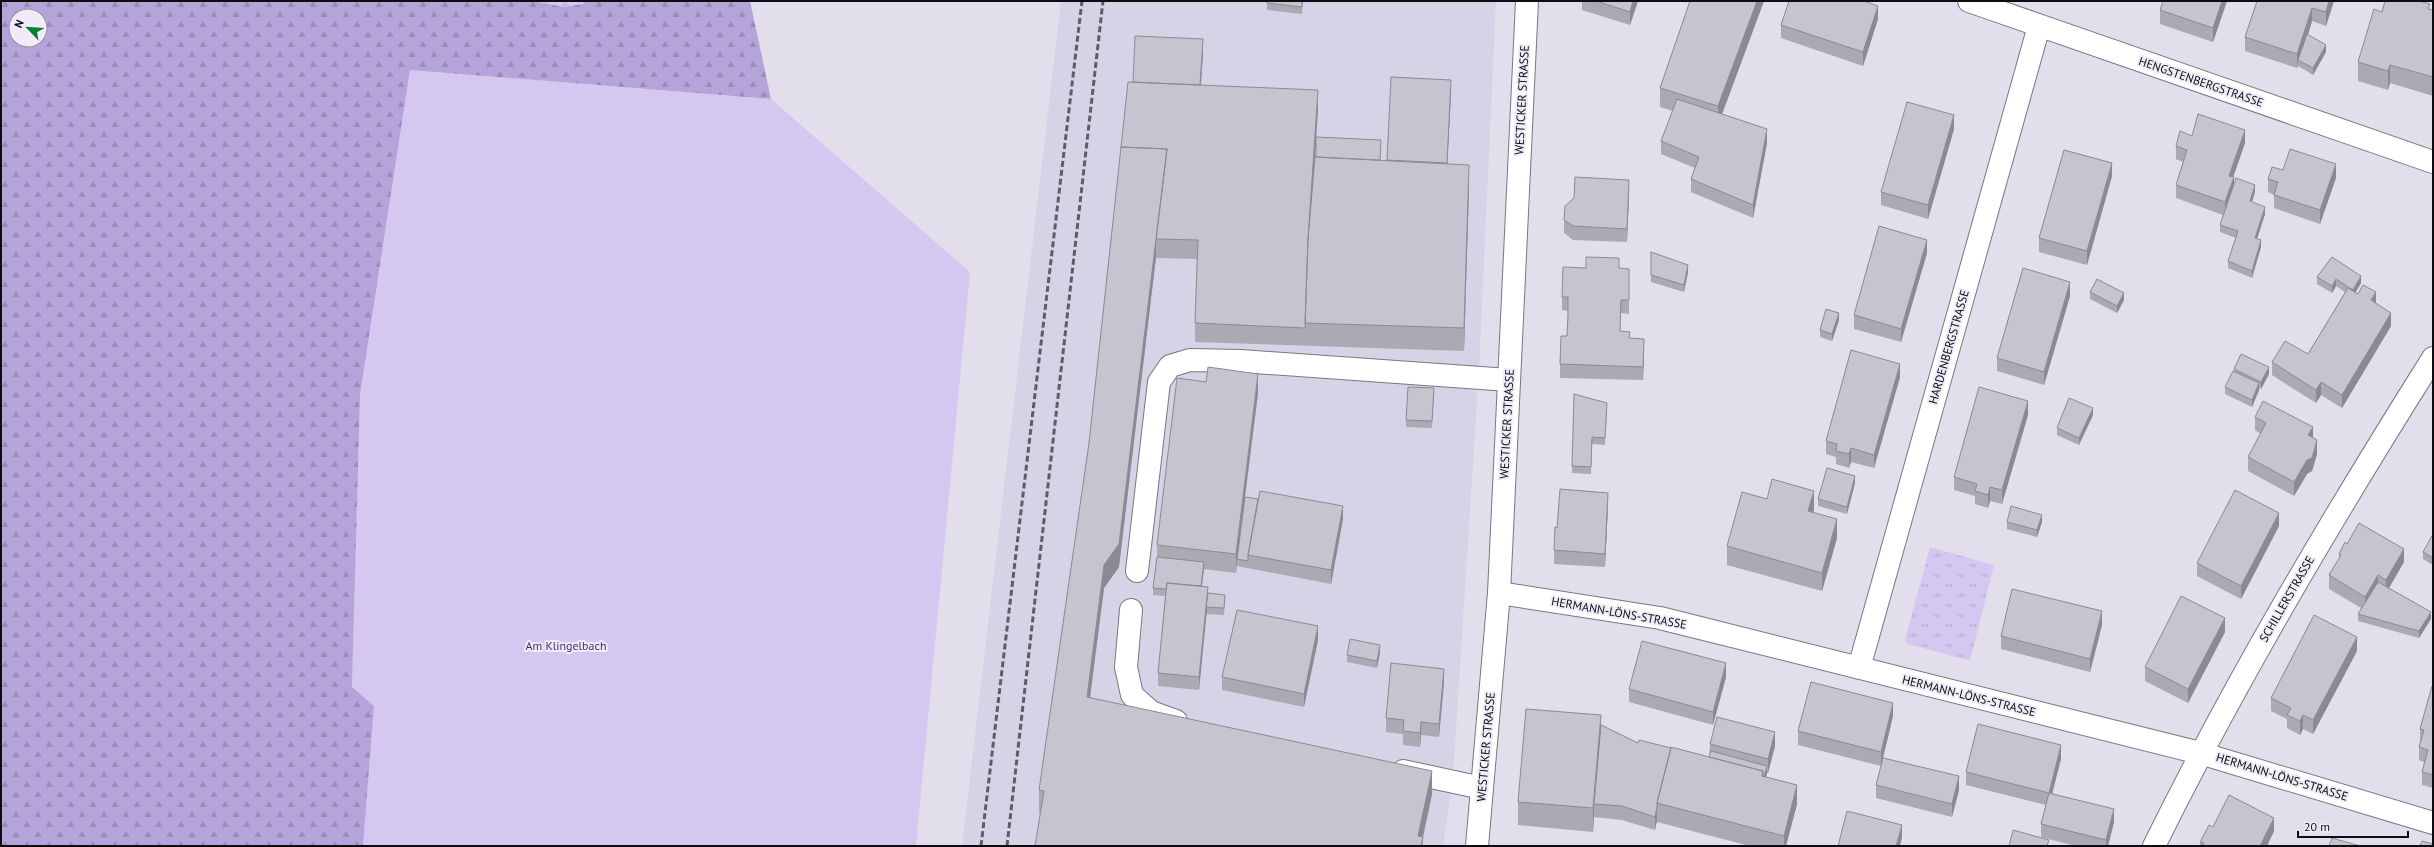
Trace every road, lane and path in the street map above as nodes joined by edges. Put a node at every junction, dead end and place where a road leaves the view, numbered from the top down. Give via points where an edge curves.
1 (1527, 1) edge
2 (1969, 1) edge
3 (2039, 26) junction
4 (2433, 162) edge
5 (2433, 358) edge
6 (1509, 380) junction
7 (1137, 570) dead end
8 (1499, 594) junction
9 (1131, 610) dead end
10 (1859, 668) junction
11 (1199, 726) edge
12 (2200, 753) junction
13 (1384, 767) edge
14 (1482, 788) junction
15 (2433, 823) edge
16 (1477, 846) edge
17 (2154, 846) edge

1 - 6 street, WESTICKER STRASSE
2 - 3 street, HENGSTENBERGSTRASSE
3 - 4 street, HENGSTENBERGSTRASSE
3 - 10 street, HARDENBERGSTRASSE
5 - 12 street, SCHILLERSTRASSE via 2342,503
6 - 7 street via 1241,361 1190,360 1170,366 1159,382
6 - 8 street, WESTICKER STRASSE
8 - 10 street, HERMANN-LÖNS-STRASSE via 1660,618
8 - 14 street, WESTICKER STRASSE via 1488,747
9 - 11 street via 1126,667 1132,695 1150,712
10 - 12 street, HERMANN-LÖNS-STRASSE
12 - 15 street, HERMANN-LÖNS-STRASSE
12 - 17 street, SCHILLERSTRASSE
13 - 14 street
14 - 16 street, WESTICKER STRASSE

